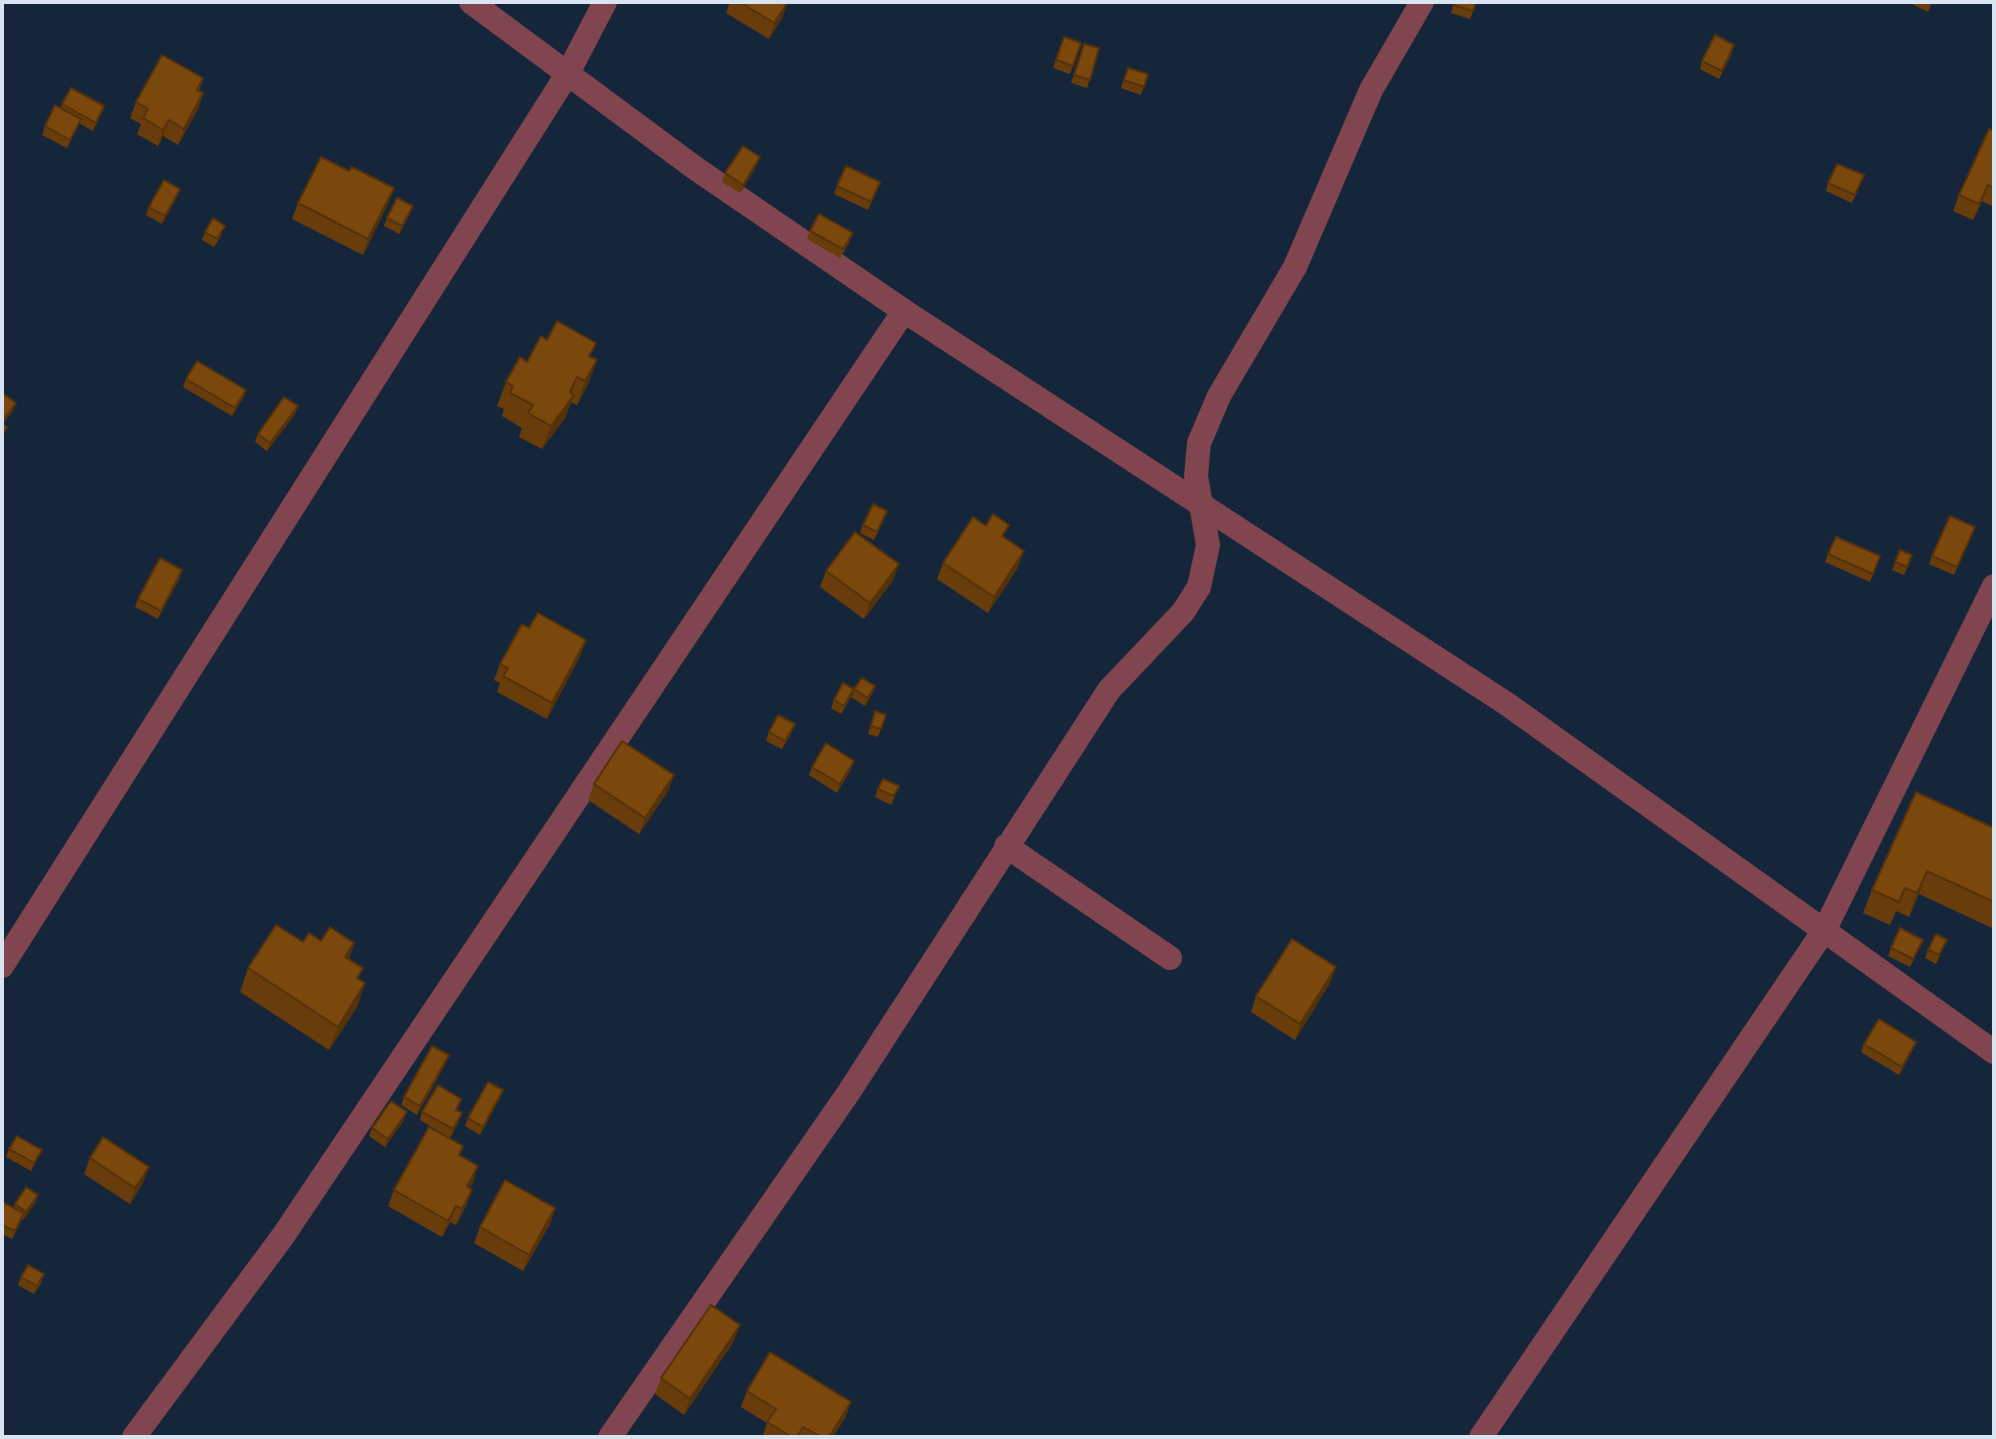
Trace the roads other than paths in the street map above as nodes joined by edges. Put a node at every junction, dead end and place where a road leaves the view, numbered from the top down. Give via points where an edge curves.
1 (471, 2) edge
2 (605, 2) edge
3 (1422, 2) edge
4 (568, 73) junction
5 (904, 311) junction
6 (1202, 505) junction
7 (1994, 586) edge
8 (1006, 846) junction
9 (1825, 929) junction
10 (1170, 958) dead end
11 (2, 966) edge
12 (1994, 1052) edge
13 (134, 1437) edge
14 (610, 1437) edge
15 (1481, 1437) edge

1 - 4 street
2 - 4 street
3 - 6 street via 1371,90 1295,267 1219,396 1199,443 1196,476
4 - 5 street via 695,168
4 - 11 street
5 - 6 street
5 - 13 street via 283,1236
6 - 8 street via 1208,545 1199,587 1183,612 1109,690
6 - 9 street via 1507,704
7 - 9 street
8 - 10 street
8 - 14 street via 849,1092
9 - 12 street
9 - 15 street

